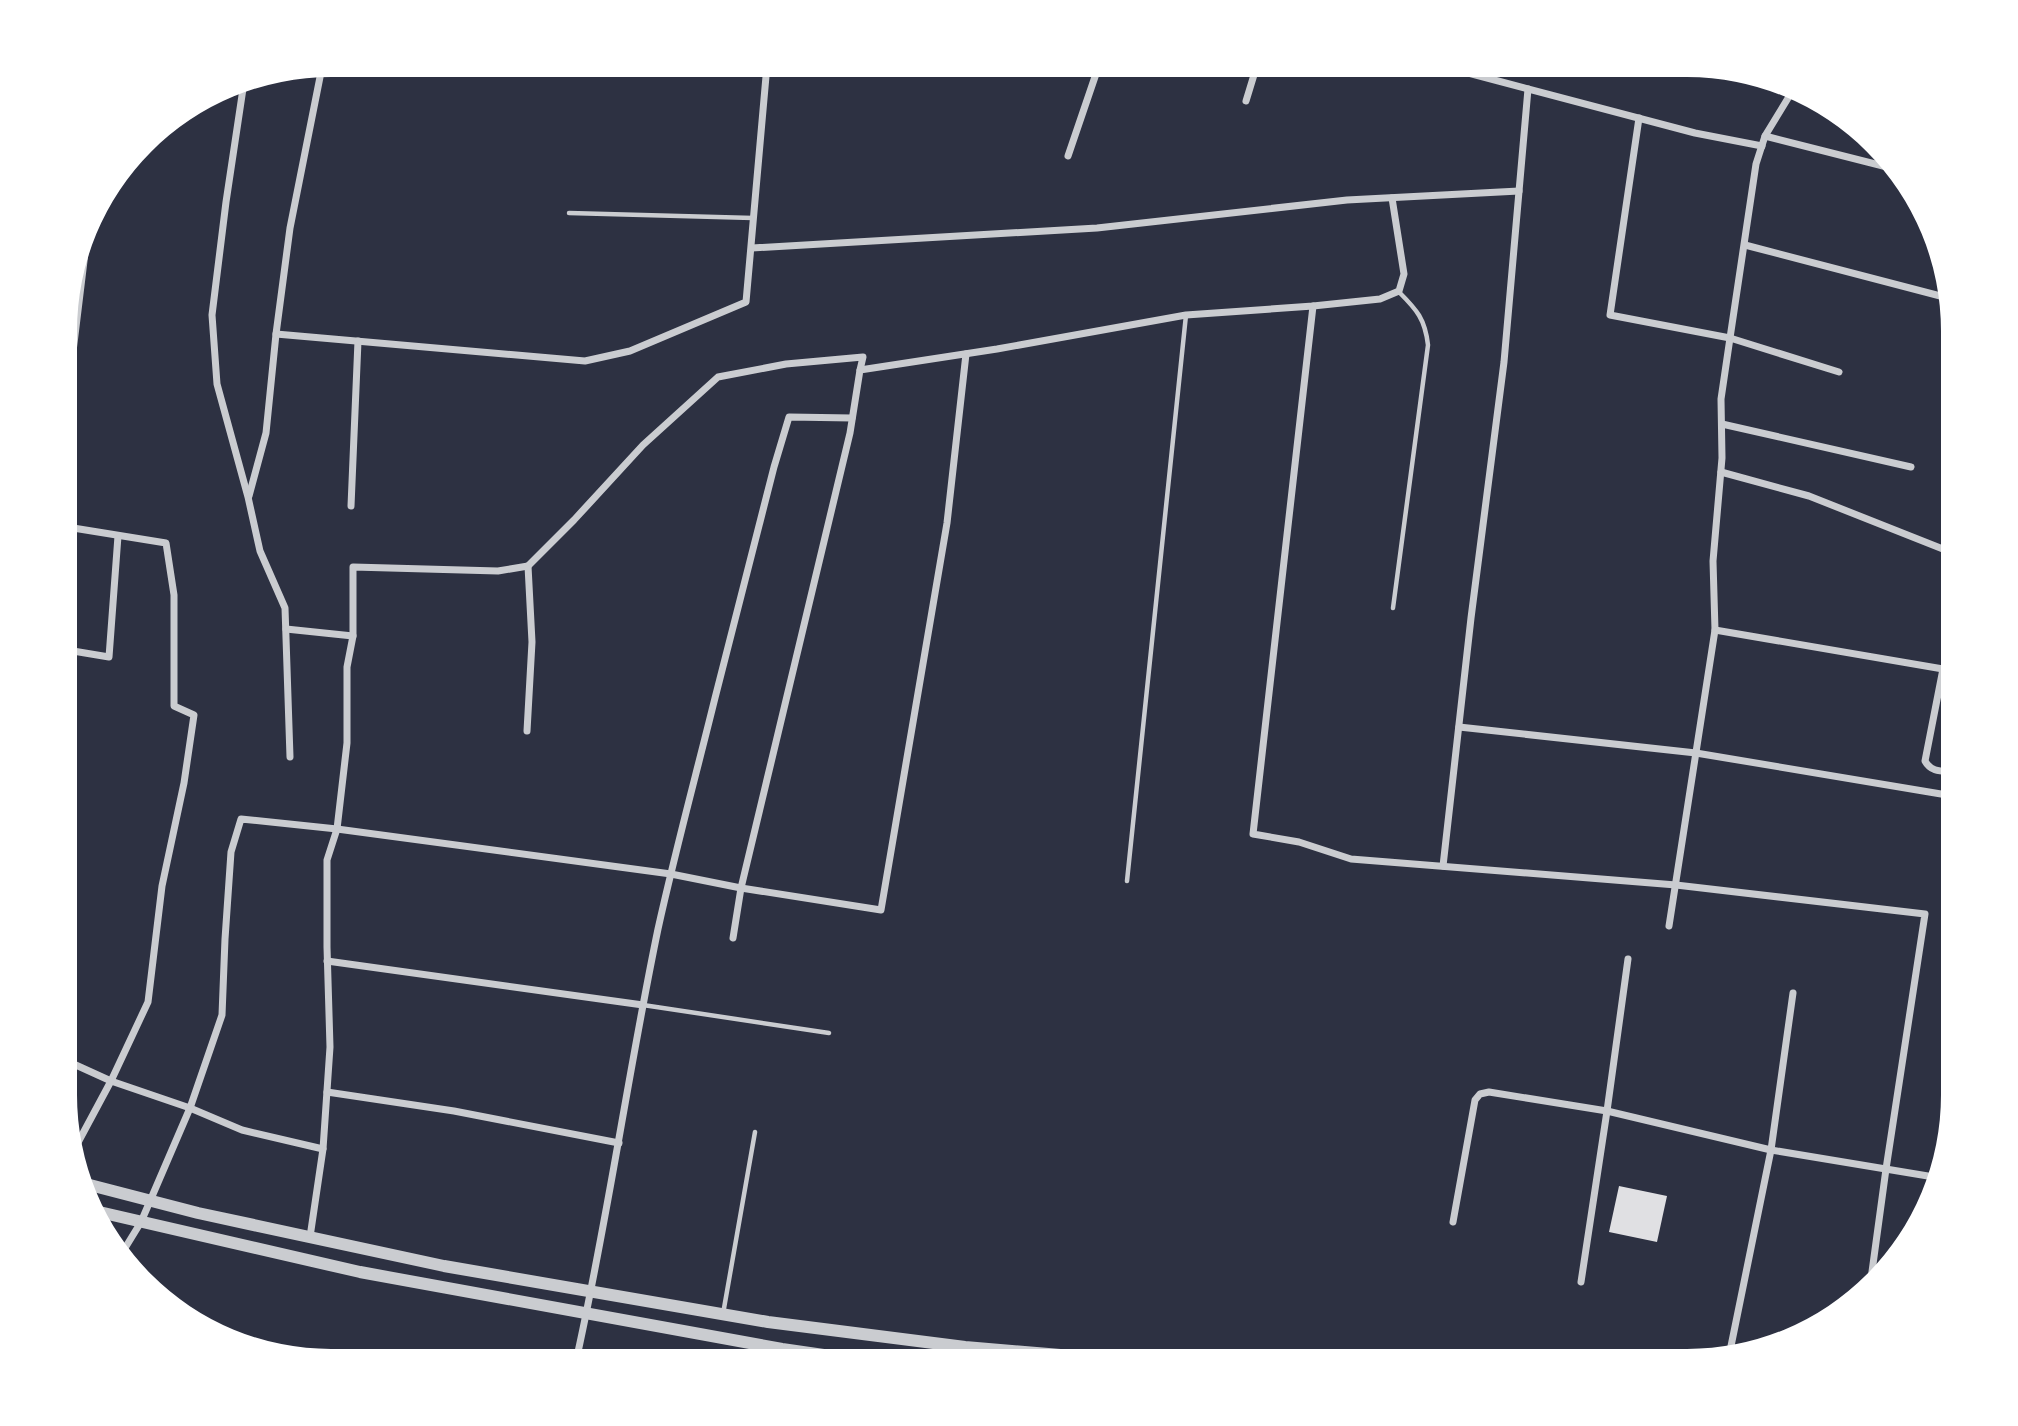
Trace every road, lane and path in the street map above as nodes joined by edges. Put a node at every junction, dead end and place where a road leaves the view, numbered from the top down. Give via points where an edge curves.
1 (766, 77) edge
2 (1094, 77) edge
3 (1254, 77) edge
4 (1483, 77) edge
5 (320, 78) edge
6 (1528, 89) junction
7 (242, 93) edge
8 (1788, 98) edge
9 (1247, 101) dead end
10 (1639, 118) junction
11 (1765, 136) junction
12 (1762, 146) junction
13 (1068, 156) dead end
14 (1879, 165) edge
15 (1519, 191) junction
16 (1392, 198) junction
17 (569, 213) dead end
18 (754, 218) junction
19 (1745, 245) junction
20 (752, 248) junction
21 (1399, 291) junction
22 (1939, 296) edge
23 (1313, 306) junction
24 (1186, 315) junction
25 (276, 334) junction
26 (1730, 338) junction
27 (358, 341) junction
28 (966, 354) junction
29 (860, 370) junction
30 (1839, 372) dead end
31 (852, 418) junction
32 (1722, 424) junction
33 (1911, 467) dead end
34 (1721, 472) junction
35 (248, 497) junction
36 (351, 506) dead end
37 (77, 529) edge
38 (118, 536) junction
39 (1941, 548) edge
40 (528, 566) junction
41 (1394, 608) dead end
42 (286, 629) junction
43 (1715, 630) junction
44 (354, 636) junction
45 (77, 652) edge
46 (1941, 669) edge
47 (1941, 679) edge
48 (1459, 727) junction
49 (527, 731) dead end
50 (1696, 753) junction
51 (290, 757) dead end
52 (1941, 771) edge
53 (1941, 794) edge
54 (337, 829) junction
55 (1443, 866) junction
56 (671, 874) junction
57 (1127, 881) dead end
58 (1676, 885) junction
59 (741, 888) junction
60 (1669, 926) dead end
61 (733, 938) dead end
62 (1628, 959) dead end
63 (327, 961) junction
64 (1793, 993) dead end
65 (643, 1005) junction
66 (829, 1032) dead end
67 (77, 1066) edge
68 (111, 1081) junction
69 (327, 1092) junction
70 (190, 1108) junction
71 (1607, 1111) junction
72 (755, 1132) dead end
73 (81, 1137) edge
74 (619, 1143) junction
75 (323, 1149) junction
76 (1771, 1150) junction
77 (1886, 1169) junction
78 (1927, 1176) edge
79 (94, 1186) edge
80 (149, 1200) junction
81 (107, 1215) edge
82 (141, 1222) junction
83 (1453, 1222) dead end
84 (310, 1237) junction
85 (127, 1245) edge
86 (1873, 1267) edge
87 (1581, 1282) dead end
88 (591, 1291) junction
89 (587, 1314) junction
90 (723, 1314) junction
91 (1731, 1345) edge
92 (579, 1349) edge
93 (782, 1349) edge
94 (989, 1349) edge

1 - 18 street
2 - 13 street
3 - 9 street
4 - 6 street
5 - 25 street via 290,228
6 - 10 street
6 - 15 street
7 - 35 street via 212,315 216,384
8 - 11 street
10 - 12 street
10 - 26 street via 1610,315
11 - 12 street
11 - 14 street
12 - 19 street
15 - 16 street
15 - 48 street via 1504,362
16 - 20 street via 1097,228
16 - 21 street via 1404,274
17 - 18 lane
18 - 20 street
19 - 22 street
19 - 26 street
20 - 27 street via 746,302 629,352 585,361
21 - 23 street via 1380,299
21 - 41 lane via 1419,313 1428,345
23 - 24 street
23 - 55 street via 1253,834 1299,842 1351,859
24 - 28 street
24 - 57 lane
25 - 27 street
25 - 35 street via 266,433
26 - 30 street
26 - 32 street
27 - 36 street
28 - 29 street
28 - 59 street via 947,523 881,910
29 - 31 street
29 - 40 street via 863,357 786,363 718,377 643,445
31 - 56 street via 789,417
31 - 59 street
32 - 33 street
32 - 34 street
34 - 39 street via 1810,496
34 - 43 street via 1713,561
35 - 42 street via 260,551 285,608
37 - 38 street
38 - 45 street via 109,657
38 - 68 street via 166,543 174,595 174,706 194,715 162,886 148,1002
40 - 44 street via 498,571 353,568
40 - 49 street via 532,642
42 - 44 street
42 - 51 street
43 - 46 street
43 - 50 street
44 - 54 street via 347,667 347,743
47 - 52 street via 1925,761
48 - 50 street
48 - 55 street
50 - 53 street
50 - 58 street
54 - 56 street
54 - 63 street via 327,860
54 - 70 street via 241,819 231,852 222,1015
55 - 58 street
56 - 59 street
56 - 65 street
58 - 60 street
58 - 77 street via 1925,915
59 - 61 street
62 - 71 street
63 - 65 street
63 - 69 street
64 - 76 street
65 - 66 lane
65 - 74 street
67 - 68 street
68 - 70 street
68 - 73 street
69 - 74 street
69 - 75 street
70 - 75 street via 242,1130
70 - 80 street
71 - 76 street
71 - 83 street via 1480,1094 1475,1100
71 - 87 street
72 - 90 lane
74 - 88 street
75 - 84 street
76 - 77 street
76 - 91 street
77 - 78 street
77 - 86 street
79 - 80 street
80 - 82 street
80 - 84 street
81 - 82 street
82 - 85 street
82 - 89 street via 360,1272
84 - 88 street
88 - 89 street
88 - 90 street
89 - 92 street
89 - 93 street
90 - 94 street

